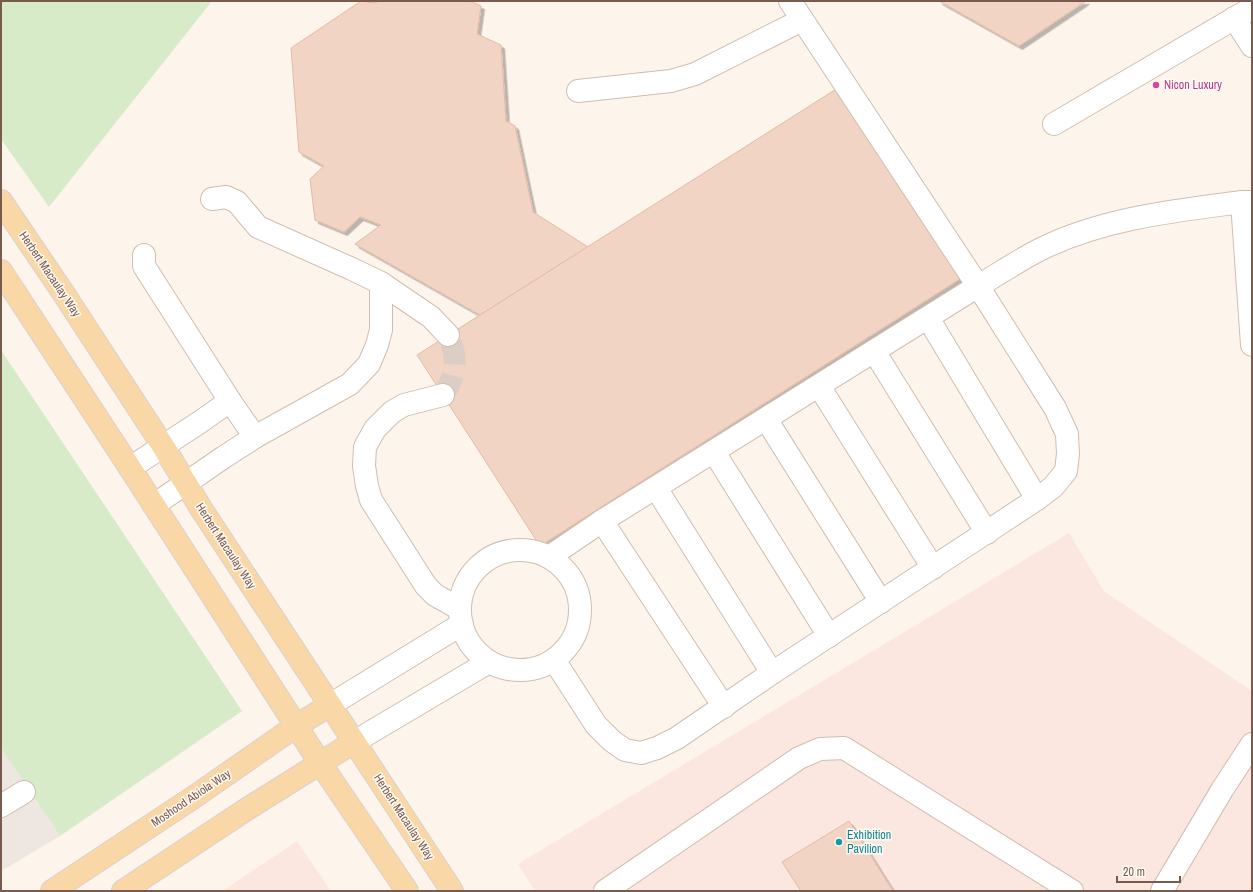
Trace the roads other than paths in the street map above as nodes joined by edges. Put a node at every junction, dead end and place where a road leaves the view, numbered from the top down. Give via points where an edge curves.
1 (790, 1) edge
2 (1243, 13) edge
3 (802, 20) junction
4 (1252, 46) edge
5 (578, 91) dead end
6 (1054, 124) dead end
7 (212, 199) dead end
8 (1, 201) edge
9 (1247, 202) edge
10 (144, 255) dead end
11 (1, 271) edge
12 (381, 283) junction
13 (978, 286) junction
14 (928, 318) junction
15 (448, 335) tunnel mouth
16 (1252, 344) edge
17 (874, 351) junction
18 (819, 386) junction
19 (443, 395) dead end
20 (230, 401) junction
21 (766, 419) junction
22 (255, 437) junction
23 (163, 446) junction
24 (714, 452) junction
25 (130, 468) junction
26 (187, 483) junction
27 (656, 488) junction
28 (1037, 499) junction
29 (154, 505) junction
30 (602, 521) junction
31 (987, 533) junction
32 (549, 557) junction
33 (933, 568) junction
34 (881, 602) junction
35 (461, 617) junction
36 (829, 636) junction
37 (554, 660) junction
38 (489, 662) junction
39 (772, 673) junction
40 (330, 705) junction
41 (724, 707) junction
42 (296, 726) junction
43 (354, 742) junction
44 (1252, 744) edge
45 (320, 763) junction
46 (24, 792) dead end
47 (1, 806) edge
48 (52, 891) edge
49 (123, 891) edge
50 (407, 891) edge
51 (452, 891) edge
52 (605, 891) edge
53 (1072, 891) edge
54 (1162, 891) edge

1 - 3 lane
2 - 4 lane
2 - 6 lane
3 - 5 lane via 695,74 672,81
3 - 13 lane
7 - 12 lane via 226,197 237,202 258,227
8 - 23 main road, Herbert Macaulay Way
9 - 13 lane via 1166,212 1106,225 1041,249
9 - 16 lane
10 - 20 lane via 144,266
11 - 25 main road
12 - 15 lane via 431,317
12 - 22 lane via 381,330 369,364 350,384
13 - 14 lane
13 - 28 lane via 1055,408 1067,434 1066,471 1053,487
14 - 17 lane
14 - 28 lane
17 - 18 lane
17 - 31 lane
18 - 21 lane
18 - 33 lane
19 - 35 lane via 404,405 392,412 375,430 365,447 364,466 366,486 371,500 426,586
20 - 22 lane
20 - 23 lane
21 - 24 lane
21 - 34 lane
22 - 26 lane
23 - 25 lane
23 - 26 main road, Herbert Macaulay Way
24 - 27 lane
24 - 36 lane
25 - 29 main road
26 - 29 lane
26 - 40 main road, Herbert Macaulay Way via 202,510
27 - 30 lane
27 - 39 lane
28 - 31 lane
29 - 42 main road
30 - 32 lane
30 - 41 lane
31 - 33 lane
32 - 35 lane via 520,550 504,552 490,558 468,579 462,594
32 - 37 lane via 562,566 572,578 581,608 580,623 574,637 566,650
33 - 34 lane
34 - 36 lane
35 - 38 lane via 467,639
35 - 40 lane
36 - 39 lane
37 - 38 lane via 538,668 522,670 505,668
37 - 41 lane via 596,726 625,750 641,753 657,748
38 - 43 lane
39 - 41 lane
40 - 42 main road, Moshood Abiola Way
40 - 43 main road, Herbert Macaulay Way
42 - 45 main road
42 - 48 main road, Moshood Abiola Way
43 - 45 main road
43 - 51 main road, Herbert Macaulay Way
44 - 54 lane
45 - 49 main road
45 - 50 main road
46 - 47 lane
52 - 53 lane via 799,758 820,749 844,748

